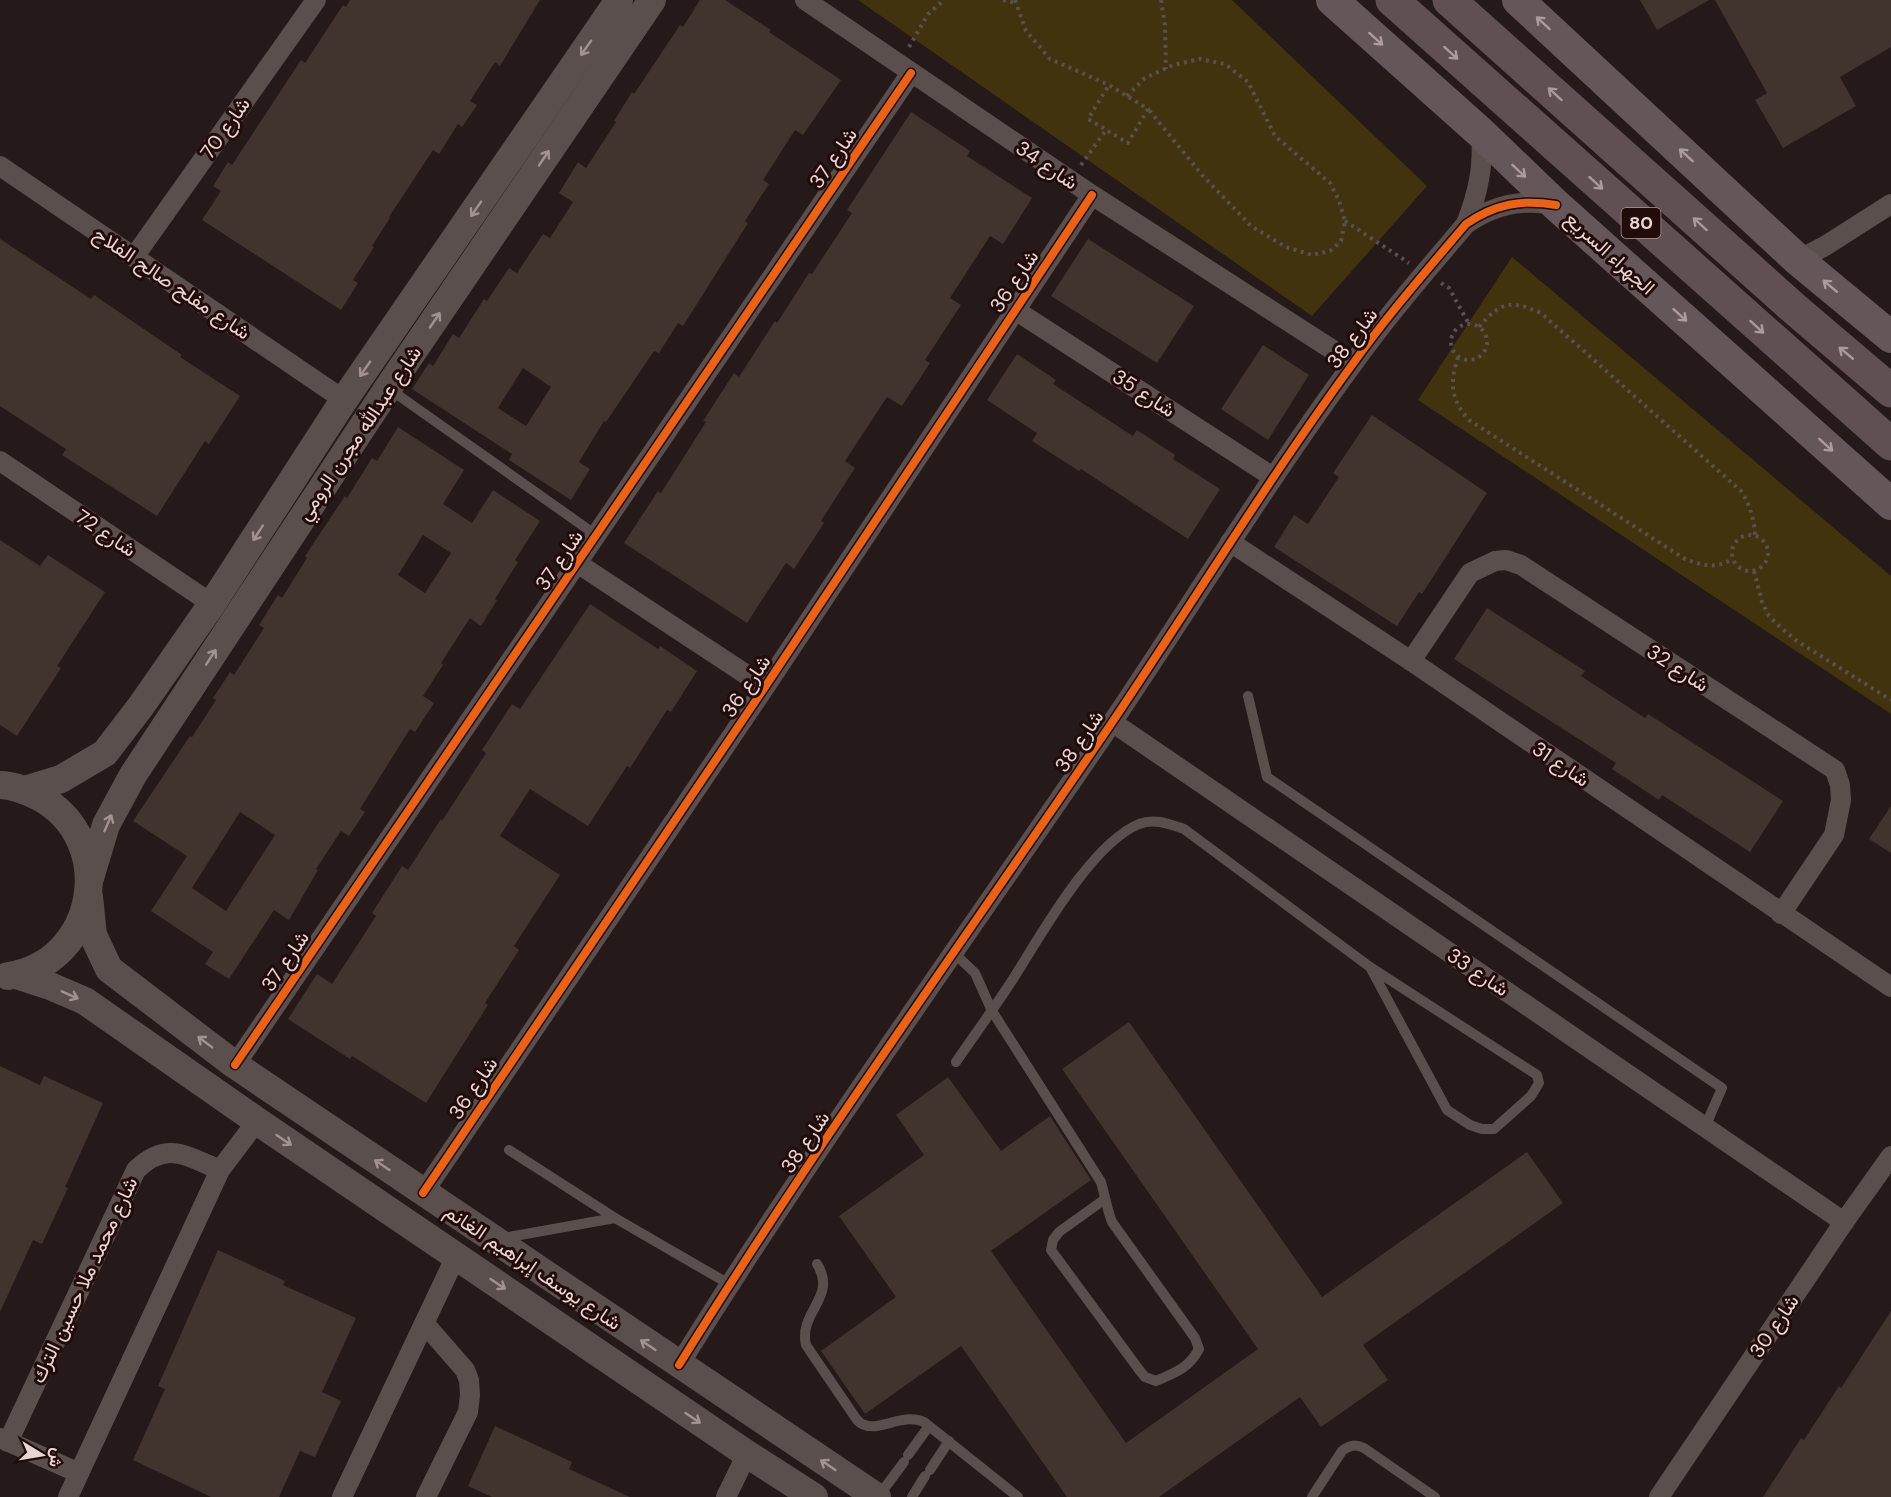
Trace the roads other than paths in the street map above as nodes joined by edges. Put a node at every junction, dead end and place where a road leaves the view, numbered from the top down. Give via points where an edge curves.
1 (316, 0) edge
2 (619, 0) edge
3 (652, 0) edge
4 (805, 0) edge
5 (1332, 0) edge
6 (1392, 0) edge
7 (1449, 0) edge
8 (1518, 0) edge
9 (905, 69) junction
10 (1481, 133) junction
11 (0, 166) edge
12 (1092, 195) junction
13 (1891, 204) edge
14 (1556, 205) junction
15 (1466, 224) junction
16 (134, 256) junction
17 (1798, 260) junction
18 (1015, 310) junction
19 (1891, 338) edge
20 (1353, 363) junction
21 (388, 388) junction
22 (1891, 391) edge
23 (344, 400) junction
24 (1891, 444) edge
25 (0, 461) edge
26 (1273, 477) junction
27 (1891, 504) edge
28 (596, 535) junction
29 (1230, 542) junction
30 (577, 563) junction
31 (212, 604) junction
32 (1410, 661) junction
33 (765, 687) junction
34 (1248, 696) dead end
35 (1112, 722) junction
36 (13, 788) edge
37 (89, 888) junction
38 (1781, 914) junction
39 (953, 952) junction
40 (1370, 967) junction
41 (8, 976) edge
42 (1891, 987) edge
43 (992, 1011) junction
44 (956, 1062) dead end
45 (235, 1065) junction
46 (257, 1121) junction
47 (1705, 1127) junction
48 (509, 1150) dead end
49 (1891, 1156) edge
50 (220, 1170) junction
51 (423, 1193) junction
52 (1105, 1199) junction
53 (615, 1218) junction
54 (1844, 1222) junction
55 (493, 1240) junction
56 (456, 1256) junction
57 (817, 1264) dead end
58 (729, 1284) junction
59 (425, 1324) junction
60 (679, 1365) junction
61 (929, 1426) junction
62 (4, 1440) edge
63 (949, 1441) junction
64 (747, 1454) junction
65 (79, 1473) junction
66 (68, 1497) edge
67 (342, 1497) edge
68 (426, 1497) edge
69 (726, 1497) edge
70 (814, 1497) edge
71 (877, 1497) edge
72 (912, 1497) edge
73 (1018, 1497) edge
74 (1312, 1497) edge
75 (1435, 1497) edge
76 (1659, 1497) edge

1 - 16 street, شارع 70
2 -> 23 main road, شارع عبدالله مجرن الرومي
21 -> 3 main road, شارع عبدالله مجرن الرومي
4 - 9 street, شارع 34
5 -> 10 main road, الجهراء السريع
6 -> 24 highway, 80
22 -> 7 highway, 80
17 -> 8 main road
9 - 12 street, شارع 34
9 - 28 street, شارع 37
10 -> 14 main road, الجهراء السريع
10 - 15 street, شارع 38 via 1481,179
11 - 16 street, شارع مفلح صالح الفلاح
12 - 18 street, شارع 36
12 - 20 street, شارع 34
13 - 17 street
14 - 15 street, شارع 38 via 1508,204
14 -> 27 main road, الجهراء السريع
15 - 20 street, شارع 38
16 - 23 street, شارع مفلح صالح الفلاح
19 -> 17 main road
18 - 26 street, شارع 35
18 - 33 street, شارع 36
20 - 26 street, شارع 38
21 - 28 lane
37 -> 21 main road, شارع عبدالله مجرن الرومي via 106,825 121,795
23 -> 31 main road, شارع عبدالله مجرن الرومي
25 - 31 street, شارع 72
26 - 29 street, شارع 38
28 - 30 street, شارع 37
29 - 32 street, شارع 31
29 - 35 street, شارع 38
30 - 33 street, شارع 36
30 - 45 street, شارع 37
31 - 36 main road, شارع عبدالله مجرن الرومي via 105,753 61,779
32 - 38 street, شارع 31
32 - 38 street, شارع 32 via 1470,573 1506,560 1531,572 1835,770 1841,800 1834,834
33 - 51 street, شارع 36
34 - 47 lane via 1268,777 1722,1088
35 - 39 street, شارع 38
35 - 47 street, شارع 33
36 - 37 main road, شارع يوسف إبراهيم الغانم via 51,804 71,824 85,850
37 - 41 main road, شارع عبدالله مجرن الرومي via 80,924 64,947 42,965
45 -> 37 main road, شارع يوسف إبراهيم الغانم via 109,969 93,935
38 - 42 street, شارع 31
39 - 43 lane via 975,973
39 - 58 street, شارع 38
40 - 40 lane via 1537,1075 1539,1083 1531,1096 1494,1129 1470,1125 1447,1110
40 - 43 lane via 1184,829 1160,821 1141,823 1117,837 1080,878
41 -> 46 main road, شارع يوسف إبراهيم الغانم via 50,986 85,1001
43 - 44 lane
43 - 52 lane via 1101,1182
51 -> 45 main road, شارع يوسف إبراهيم الغانم
46 - 50 street
46 -> 56 main road, شارع يوسف إبراهيم الغانم
47 - 54 street, شارع 33
48 - 53 lane
49 - 54 street, شارع 30
50 - 62 street, شارع محمد ملا حسين الترك via 174,1151 146,1160 136,1170
50 - 65 street
51 - 55 main road, شارع يوسف إبراهيم الغانم
52 - 52 lane via 1112,1222 1199,1349 1185,1367 1156,1381 1140,1371 1051,1250 1059,1232
53 - 55 lane
53 - 58 lane
54 - 76 street, شارع 30
60 -> 55 main road, شارع يوسف إبراهيم الغانم
56 - 59 street
56 -> 64 main road, شارع يوسف إبراهيم الغانم
57 - 61 lane via 824,1289 804,1329 809,1352 864,1426 910,1418
58 - 60 street, شارع 38
59 - 67 street
59 - 68 street via 465,1370 470,1395 468,1412
71 -> 60 main road, شارع يوسف إبراهيم الغانم
61 - 63 lane
61 - 71 lane
62 - 65 street
63 - 72 lane
63 - 73 lane
64 - 69 street
64 - 70 main road, شارع يوسف إبراهيم الغانم
65 - 66 street
74 - 75 lane via 1342,1451 1357,1445

